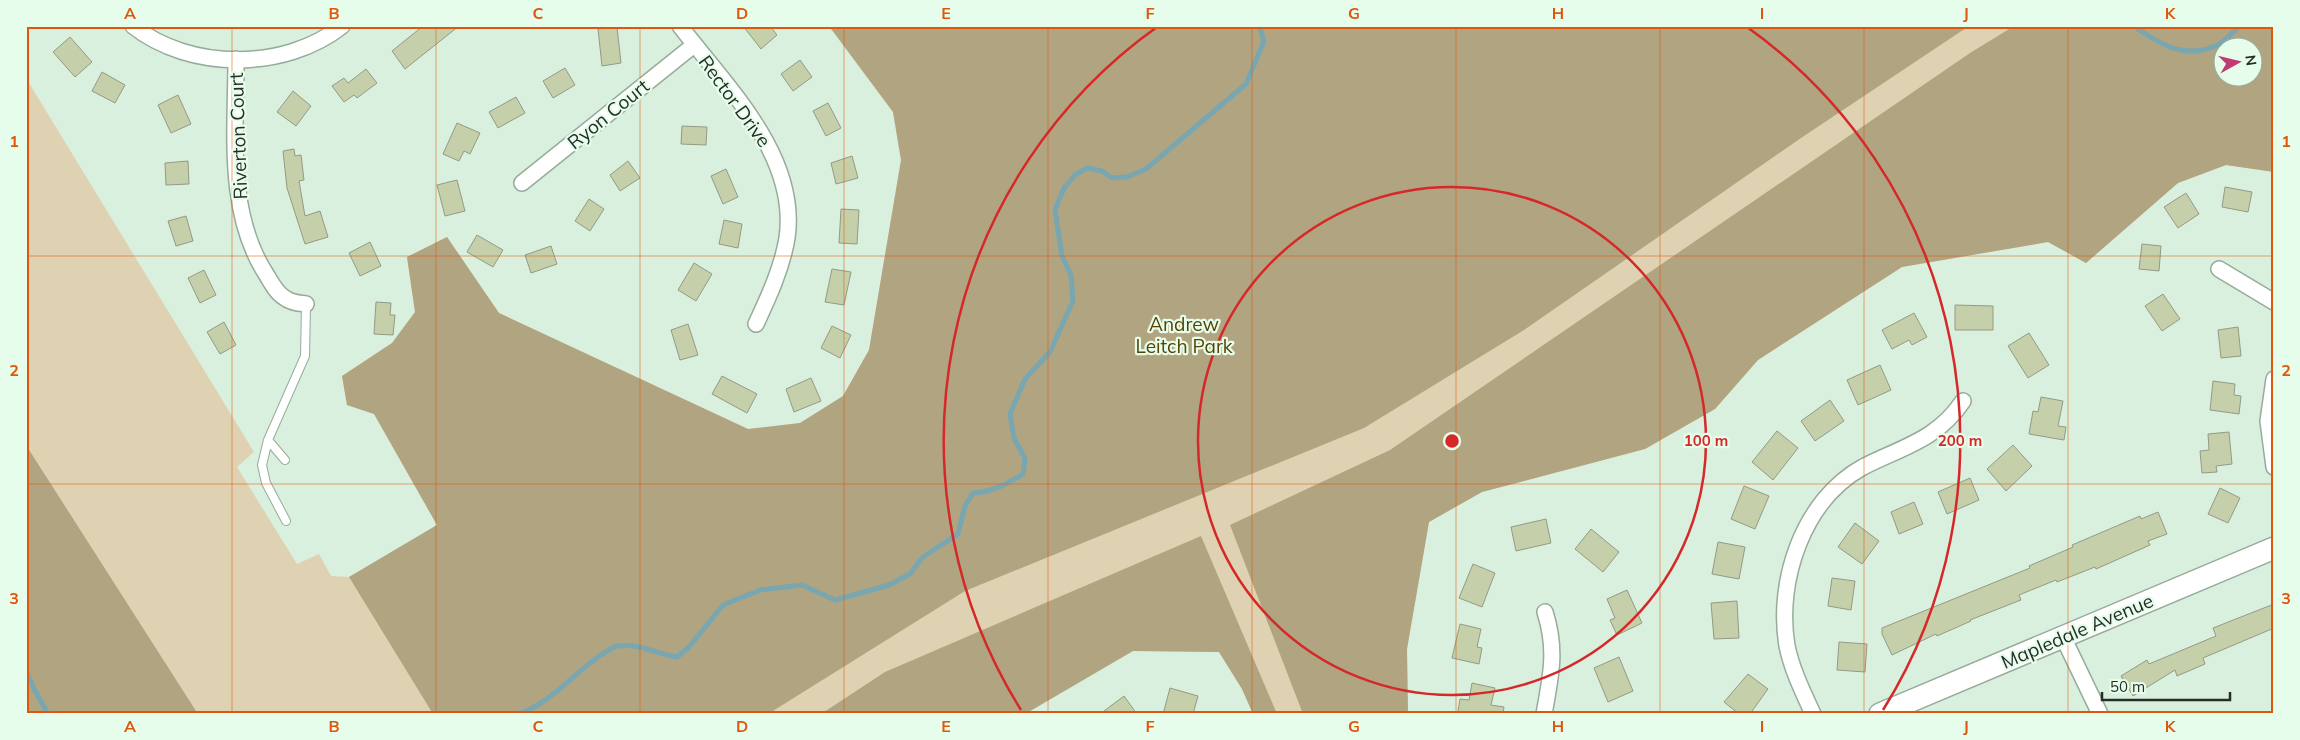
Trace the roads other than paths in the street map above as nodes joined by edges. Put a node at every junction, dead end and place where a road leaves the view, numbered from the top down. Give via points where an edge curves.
1 (134, 26) edge
2 (342, 26) edge
3 (680, 26) edge
4 (694, 44) junction
5 (236, 59) junction
6 (522, 183) dead end
7 (2219, 270) dead end
8 (2274, 302) edge
9 (306, 304) joint
10 (756, 324) dead end
11 (2274, 379) edge
12 (1963, 401) dead end
13 (268, 440) junction
14 (284, 460) dead end
15 (2274, 467) edge
16 (286, 521) dead end
17 (2274, 548) edge
18 (1545, 612) dead end
19 (2063, 637) junction
20 (1544, 714) edge
21 (1813, 714) edge
22 (1880, 714) edge
23 (2100, 714) edge

1 - 5 street via 168,48 195,55
2 - 5 street via 324,39 306,46 264,57
3 - 4 street, Rector Drive
4 - 6 street, Ryon Court
4 - 10 street, Rector Drive via 760,131 782,179 788,222 786,246 775,282
5 - 9 street, Riverton Court via 237,182 242,219 254,253 278,292 291,302
7 - 8 street
9 - 13 lane via 305,356
11 - 15 street via 2268,421
12 - 21 street via 1955,414 1933,434 1862,468 1841,483 1806,528 1788,579 1785,626 1791,662
13 - 14 lane
13 - 16 lane via 263,474
17 - 19 street, Mapledale Avenue
18 - 20 street via 1554,654
19 - 22 street, Mapledale Avenue
19 - 23 street

